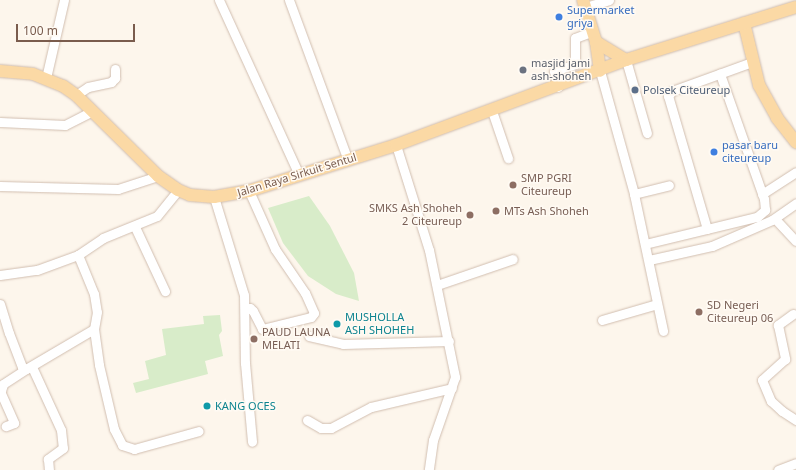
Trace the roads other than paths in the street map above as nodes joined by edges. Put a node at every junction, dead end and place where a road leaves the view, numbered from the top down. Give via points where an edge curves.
1 (64, 0) edge
2 (218, 0) edge
3 (289, 0) edge
4 (609, 0) edge
5 (584, 3) edge
6 (796, 7) edge
7 (744, 23) junction
8 (595, 36) junction
9 (626, 60) junction
10 (752, 62) junction
11 (116, 69) dead end
12 (0, 71) edge
13 (600, 71) junction
14 (720, 74) junction
15 (46, 78) junction
16 (558, 87) junction
17 (76, 95) junction
18 (92, 111) junction
19 (492, 111) junction
20 (0, 122) edge
21 (647, 133) dead end
22 (796, 142) edge
23 (396, 145) junction
24 (508, 158) dead end
25 (348, 160) junction
26 (796, 172) edge
27 (299, 175) junction
28 (158, 176) junction
29 (669, 185) dead end
30 (0, 186) edge
31 (178, 190) junction
32 (249, 191) junction
33 (634, 194) junction
34 (762, 194) junction
35 (214, 197) junction
36 (796, 204) edge
37 (796, 208) edge
38 (762, 214) junction
39 (777, 220) junction
40 (135, 226) junction
41 (707, 229) junction
42 (796, 242) edge
43 (645, 244) junction
44 (78, 255) junction
45 (513, 259) dead end
46 (649, 262) junction
47 (0, 274) edge
48 (438, 285) junction
49 (165, 291) dead end
50 (0, 304) edge
51 (657, 304) junction
52 (245, 310) junction
53 (793, 314) dead end
54 (602, 320) dead end
55 (94, 329) junction
56 (663, 331) dead end
57 (310, 336) dead end
58 (449, 341) junction
59 (29, 368) junction
60 (452, 388) junction
61 (0, 391) edge
62 (307, 420) dead end
63 (796, 420) edge
64 (6, 426) dead end
65 (199, 431) dead end
66 (252, 442) dead end
67 (796, 463) edge
68 (49, 470) edge
69 (429, 470) edge
70 (778, 470) edge

1 - 15 street
2 - 27 street
3 - 25 street
4 - 5 street
5 - 8 main road
6 - 7 main road, Jalan Raya Sirkuit Sentul
7 - 9 main road, Jalan Raya Sirkuit Sentul
7 - 10 main road
8 - 9 main road
8 - 13 main road
8 - 16 street via 575,38 576,64 554,70
9 - 13 main road, Jalan Raya Sirkuit Sentul
9 - 21 street
10 - 14 street
10 - 22 main road via 768,104
11 - 17 street via 115,78 110,82 88,87
12 - 15 main road, Jalan Raya Sirkuit Sentul via 21,72
13 - 16 main road, Jalan Raya Sirkuit Sentul
13 - 33 street
14 - 34 street
14 - 41 street via 672,91 668,96
15 - 17 main road, Jalan Raya Sirkuit Sentul
16 - 19 main road, Jalan Raya Sirkuit Sentul
17 - 18 main road, Jalan Raya Sirkuit Sentul
18 - 20 street via 65,125
18 - 28 main road, Jalan Raya Sirkuit Sentul
19 - 23 main road, Jalan Raya Sirkuit Sentul
19 - 24 street
23 - 25 main road, Jalan Raya Sirkuit Sentul
23 - 48 street
25 - 27 main road, Jalan Raya Sirkuit Sentul
26 - 34 street
27 - 32 main road, Jalan Raya Sirkuit Sentul
28 - 30 street via 118,189
28 - 31 main road, Jalan Raya Sirkuit Sentul
29 - 33 street
31 - 35 main road, Jalan Raya Sirkuit Sentul
31 - 40 street via 163,211
32 - 35 main road, Jalan Raya Sirkuit Sentul
32 - 52 street via 275,249 305,293 314,313 311,317 262,329 253,311 250,308
33 - 43 street
34 - 38 street via 765,210
35 - 52 street via 244,295
36 - 39 street
37 - 39 street
38 - 39 street
38 - 41 street
39 - 42 street
39 - 46 street via 713,250
40 - 44 street via 98,241
40 - 49 street
41 - 43 street
43 - 46 street
44 - 47 street via 37,270
44 - 55 street via 95,298 97,312
45 - 48 street
46 - 51 street
48 - 58 street
50 - 59 street via 22,367
51 - 54 street
51 - 56 street
52 - 66 street via 245,363
53 - 63 street via 778,325 785,359 762,379 771,401
55 - 59 street
55 - 65 street via 105,395 122,445 134,450
57 - 58 street via 343,344
58 - 60 street via 455,378
59 - 61 street via 3,384
59 - 68 street via 61,430 63,448 48,459
60 - 62 street via 371,407 331,428 321,428
60 - 69 street via 433,440
61 - 64 street via 14,423
67 - 70 street

